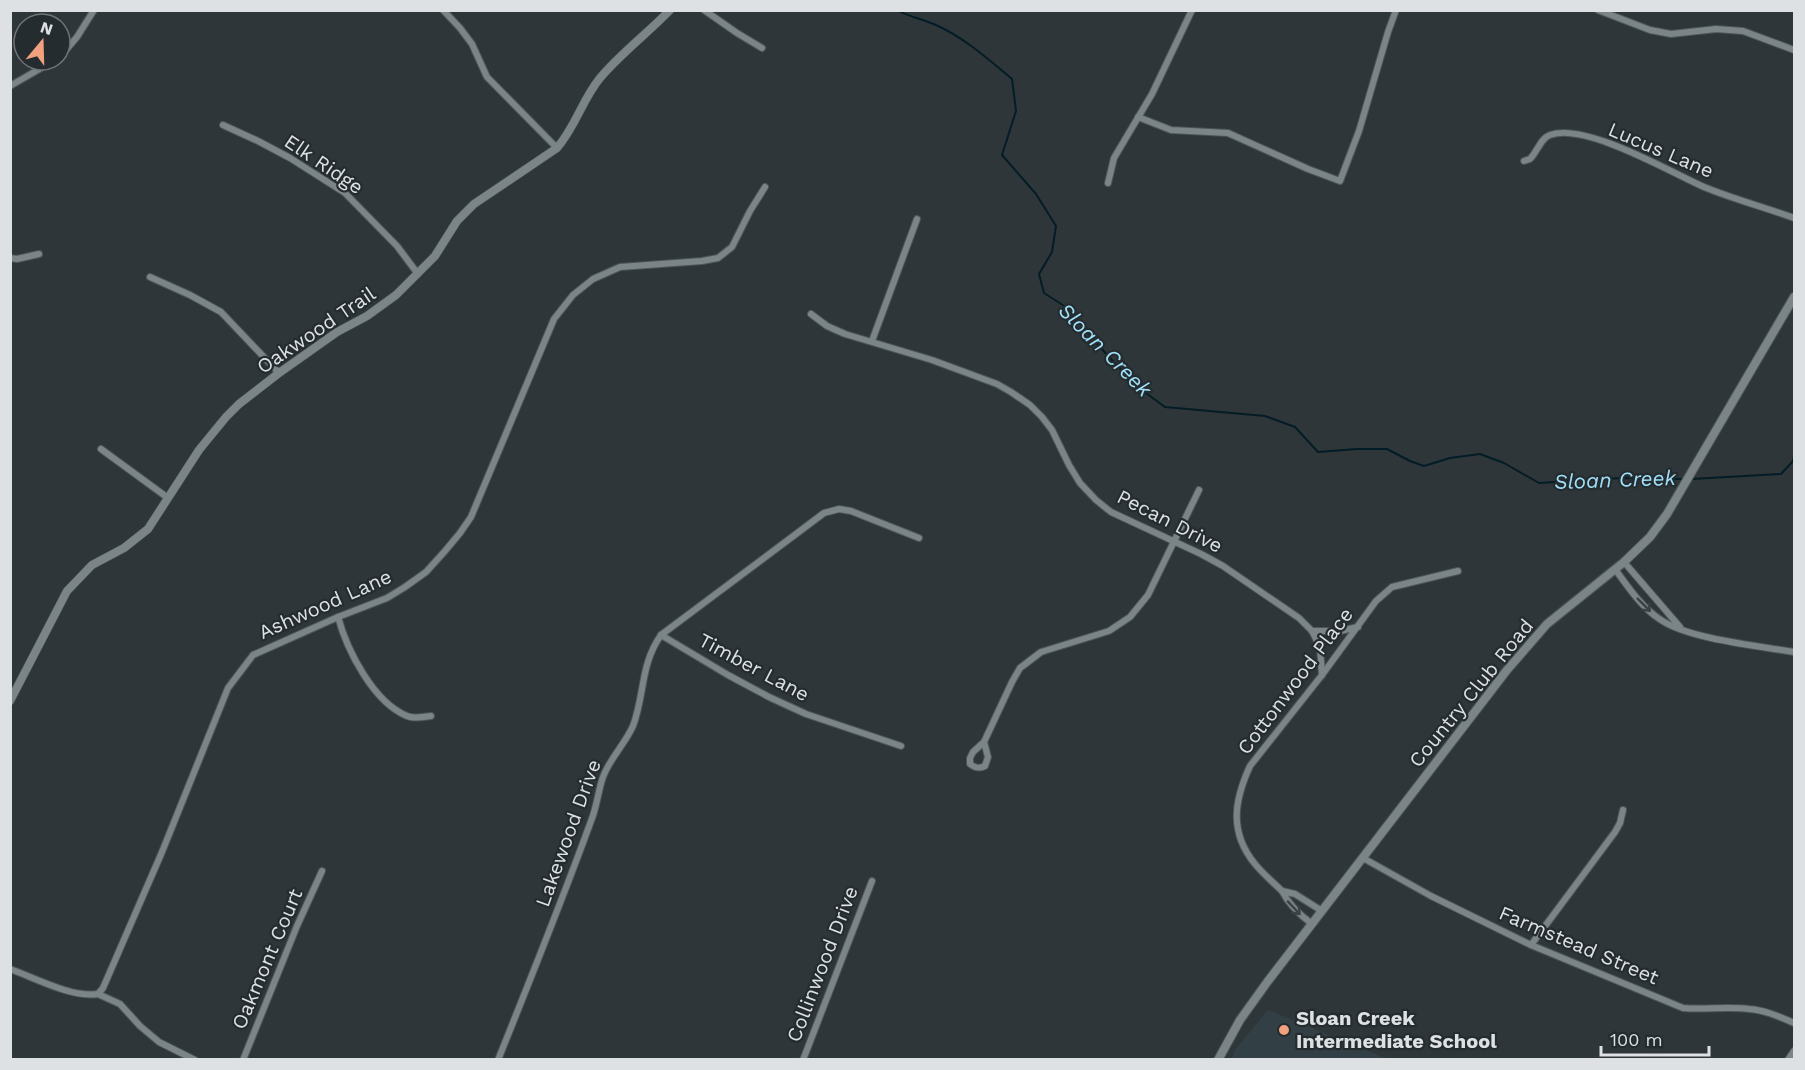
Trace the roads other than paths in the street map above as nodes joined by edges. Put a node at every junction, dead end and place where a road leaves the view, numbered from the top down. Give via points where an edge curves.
1 (94, 10) edge
2 (443, 10) edge
3 (670, 10) edge
4 (704, 10) edge
5 (1192, 10) edge
6 (1396, 10) edge
7 (1598, 10) edge
8 (72, 42) edge
9 (762, 48) dead end
10 (1794, 50) edge
11 (34, 72) edge
12 (10, 86) edge
13 (1138, 117) junction
14 (223, 124) dead end
15 (557, 148) junction
16 (1524, 161) dead end
17 (1108, 183) dead end
18 (765, 187) dead end
19 (1794, 218) edge
20 (917, 219) dead end
21 (39, 254) dead end
22 (10, 258) edge
23 (418, 274) junction
24 (150, 277) dead end
25 (1794, 297) edge
26 (811, 314) dead end
27 (872, 341) junction
28 (279, 373) junction
29 (101, 449) dead end
30 (1199, 490) dead end
31 (168, 498) junction
32 (919, 538) dead end
33 (1174, 543) junction
34 (1624, 562) junction
35 (1615, 569) junction
36 (1458, 571) dead end
37 (338, 617) junction
38 (1358, 627) junction
39 (1682, 630) junction
40 (1312, 631) junction
41 (662, 635) junction
42 (1794, 652) edge
43 (1322, 675) junction
44 (10, 701) edge
45 (430, 716) dead end
46 (984, 742) dead end
47 (902, 746) dead end
48 (1623, 810) dead end
49 (1363, 858) junction
50 (322, 871) dead end
51 (873, 881) dead end
52 (1282, 891) junction
53 (1322, 911) junction
54 (1312, 924) junction
55 (1531, 945) junction
56 (10, 969) edge
57 (98, 994) junction
58 (1794, 1023) edge
59 (1794, 1051) edge
60 (195, 1059) edge
61 (243, 1059) edge
62 (498, 1059) edge
63 (803, 1059) edge
64 (1218, 1059) edge
65 (1788, 1059) edge

1 - 8 street
2 - 15 street via 471,44 487,78
3 - 15 street, Oakwood Trail via 600,77
4 - 9 street
5 - 13 street
6 - 13 street via 1340,181 1228,133 1171,130
7 - 10 street via 1650,30 1671,34 1716,28 1743,31
11 - 12 street
13 - 17 street via 1114,158
14 - 23 street, Elk Ridge via 290,158 345,193 397,246
15 - 23 street, Oakwood Trail via 474,204
16 - 19 street, Lucus Lane via 1530,159 1545,137 1562,133 1582,135 1664,166 1727,196
18 - 37 street, Ashwood Lane via 732,247 718,258 620,267 593,279 573,295 554,319 471,516 460,533 426,572 405,587
20 - 27 street
21 - 22 street
23 - 28 street, Oakwood Trail via 380,308 337,332
24 - 28 street via 221,312
25 - 34 main road, Country Club Road via 1678,496 1650,537
26 - 27 street, Pecan Drive via 844,334
27 - 33 street, Pecan Drive via 1011,392 1042,417 1080,483 1095,500
28 - 31 street, Oakwood Trail via 226,417
29 - 31 street
30 - 33 street
31 - 44 street, Oakwood Trail via 144,534 92,565 67,591
32 - 41 street, Lakewood Drive via 850,511 824,513
33 - 40 street, Pecan Drive via 1223,566
33 - 46 street via 1148,595 1130,616 1109,631 1041,652 1020,668
34 - 35 main road, Country Club Road
34 - 39 street
35 -> 39 street via 1647,609 1661,621
35 - 49 main road, Country Club Road via 1547,624 1507,669
36 - 38 street, Cottonwood Place via 1392,587 1376,601
37 - 45 street via 365,676 385,702 408,717
37 - 57 street, Ashwood Lane via 253,655 228,688 162,852
38 - 40 street
38 - 43 street, Cottonwood Place
39 - 42 street
40 - 43 street via 1320,648
41 - 47 street, Timber Lane via 787,706
41 - 62 street, Lakewood Drive via 647,662 632,726 603,778 557,915
43 - 52 street, Cottonwood Place via 1250,766 1237,801 1237,822 1244,847
48 - 55 street via 1618,828
49 - 53 main road, Country Club Road
49 - 55 street, Farmstead Street
50 - 61 street, Oakmont Court
51 - 63 street, Collinwood Drive
52 - 53 street, Cottonwood Place via 1295,894
52 -> 54 street, Cottonwood Place
53 - 54 main road, Country Club Road
54 - 64 main road, Country Club Road via 1240,1020
55 - 58 street, Farmstead Street via 1683,1008 1749,1009
56 - 57 street via 63,989 89,996
57 - 60 street via 120,1004 159,1042
59 - 65 street

